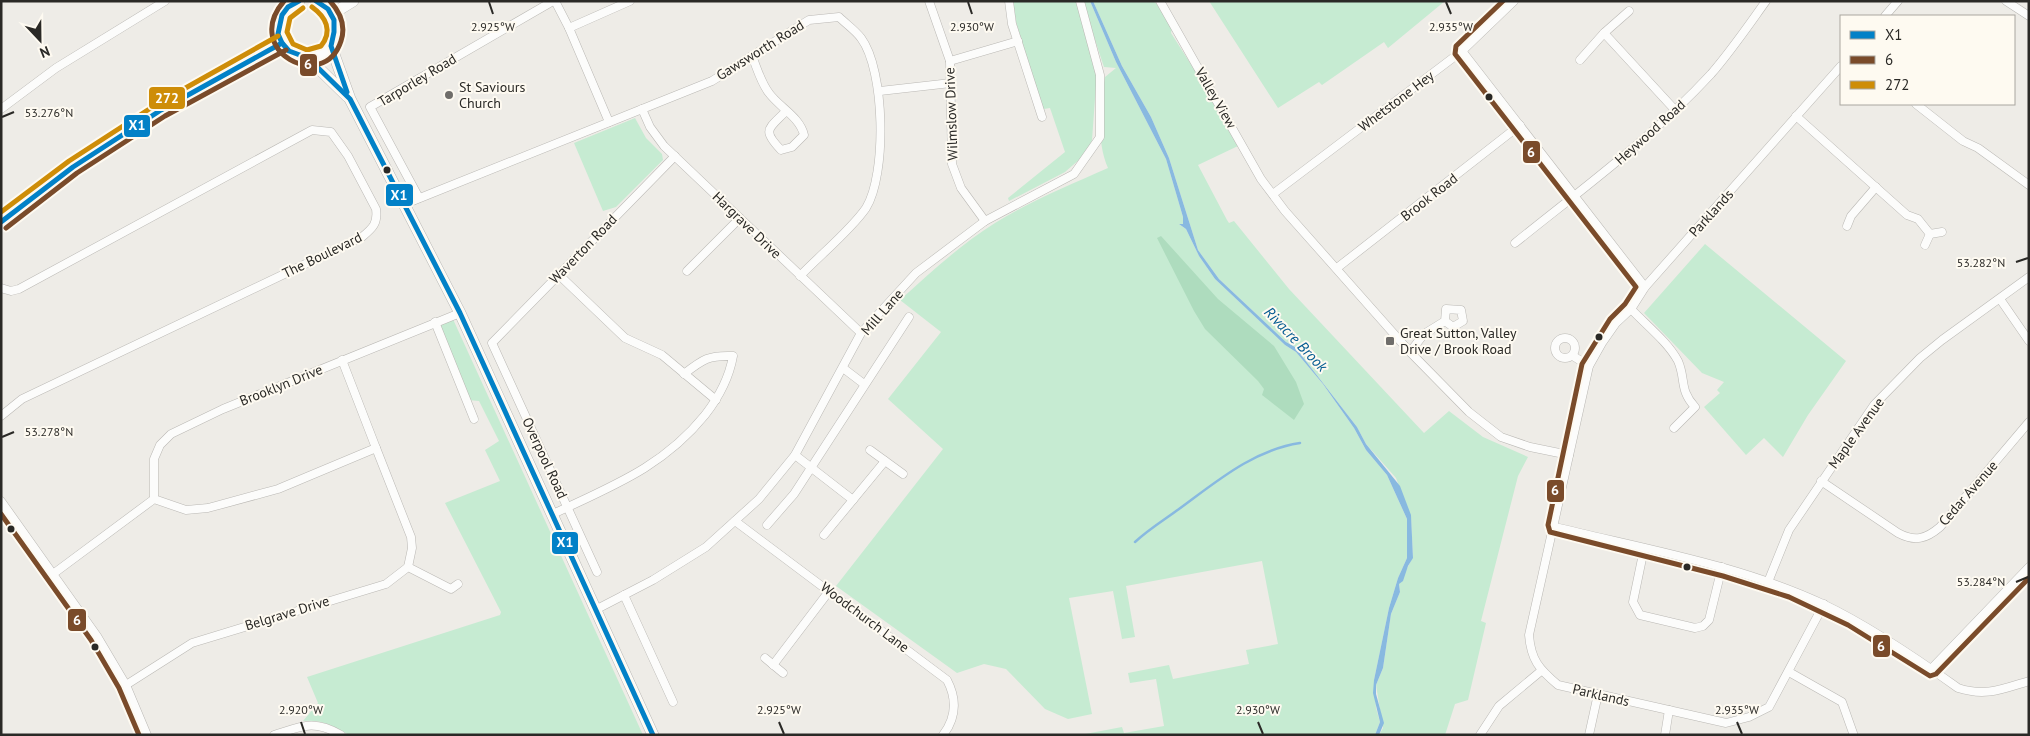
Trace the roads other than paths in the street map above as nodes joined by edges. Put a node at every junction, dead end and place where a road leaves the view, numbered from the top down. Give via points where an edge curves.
1 (166, 1) edge
2 (280, 1) edge
3 (299, 1) edge
4 (316, 1) edge
5 (353, 1) edge
6 (554, 1) edge
7 (630, 1) edge
8 (929, 1) edge
9 (1009, 1) edge
10 (1080, 1) edge
11 (1160, 1) edge
12 (1514, 1) edge
13 (1766, 1) edge
14 (1898, 1) edge
15 (2006, 1) edge
16 (1629, 11) dead end
17 (332, 14) junction
18 (282, 15) junction
19 (1886, 15) edge
20 (2029, 16) edge
21 (569, 28) junction
22 (1604, 33) junction
23 (1018, 41) junction
24 (282, 43) junction
25 (330, 46) junction
26 (1462, 51) junction
27 (752, 56) junction
28 (308, 58) junction
29 (1580, 60) dead end
30 (950, 61) junction
31 (1840, 67) edge
32 (951, 83) junction
33 (880, 91) junction
34 (350, 99) junction
35 (1917, 105) edge
36 (1, 109) edge
37 (642, 109) junction
38 (1675, 110) junction
39 (786, 111) junction
40 (1796, 116) junction
41 (1042, 117) dead end
42 (609, 122) junction
43 (1520, 125) junction
44 (674, 156) junction
45 (2029, 173) edge
46 (2026, 182) edge
47 (1876, 187) junction
48 (1273, 194) junction
49 (1574, 196) junction
50 (419, 198) junction
51 (405, 204) junction
52 (740, 218) junction
53 (985, 221) junction
54 (1, 222) edge
55 (1848, 226) dead end
56 (1942, 232) dead end
57 (1930, 234) junction
58 (1515, 243) dead end
59 (1925, 245) dead end
60 (1337, 268) junction
61 (687, 272) dead end
62 (558, 274) junction
63 (800, 276) junction
64 (2029, 277) edge
65 (1645, 287) junction
66 (1, 288) edge
67 (2000, 299) junction
68 (1631, 309) junction
69 (460, 313) junction
70 (909, 317) dead end
71 (1445, 321) dead end
72 (435, 322) junction
73 (861, 333) junction
74 (2029, 341) edge
75 (492, 343) joint
76 (1410, 352) junction
77 (1573, 356) dead end
78 (342, 360) junction
79 (1589, 366) junction
80 (843, 368) junction
81 (684, 374) junction
82 (864, 384) junction
83 (716, 400) junction
84 (1, 416) edge
85 (474, 419) dead end
86 (2029, 422) edge
87 (1674, 428) dead end
88 (376, 448) junction
89 (870, 450) dead end
90 (795, 455) junction
91 (1570, 455) junction
92 (885, 461) junction
93 (811, 467) junction
94 (903, 474) dead end
95 (1821, 481) junction
96 (154, 500) junction
97 (853, 500) junction
98 (1, 501) edge
99 (568, 507) junction
100 (553, 514) junction
101 (735, 521) junction
102 (767, 525) dead end
103 (1554, 527) junction
104 (824, 535) dead end
105 (1644, 549) junction
106 (2029, 567) edge
107 (408, 568) junction
108 (1722, 568) junction
109 (597, 572) dead end
110 (54, 574) junction
111 (1768, 582) junction
112 (454, 590) dead end
113 (830, 590) junction
114 (624, 595) junction
115 (1824, 604) junction
116 (597, 609) junction
117 (765, 658) dead end
118 (773, 665) junction
119 (1931, 669) junction
120 (1541, 671) junction
121 (1789, 672) junction
122 (783, 673) dead end
123 (2029, 681) edge
124 (126, 685) junction
125 (1598, 694) junction
126 (673, 702) dead end
127 (1669, 710) junction
128 (1853, 733) dead end
129 (147, 735) edge
130 (274, 735) edge
131 (341, 735) edge
132 (653, 735) edge
133 (943, 735) edge
134 (1480, 735) edge
135 (1589, 735) edge
136 (1665, 735) edge

1 - 36 street via 56,68
2 - 18 main road
3 - 18 main road
4 - 17 main road
5 - 17 main road
6 - 21 street
6 - 50 street, Tarporley Road via 370,108
7 - 21 street
8 - 30 street, Wilmslow Drive
9 - 23 street
10 - 53 street, Mill Lane via 1100,75 1100,137 1074,174
11 - 48 street, Valley View via 1261,179
12 - 26 street, Whetstone Hey
13 - 38 street, Heywood Road via 1712,73
14 - 19 street
15 - 20 street
16 - 22 street
17 - 25 main road via 336,34
18 - 24 main road via 278,34
21 - 42 street
22 - 29 street
22 - 38 street
23 - 30 street
23 - 41 street
24 - 28 main road, Overpool Road via 289,51
24 - 54 main road via 161,110 73,167
25 - 28 main road via 323,53
25 - 34 main road, Overpool Road
26 - 43 street
26 - 48 street, Whetstone Hey
27 - 33 street, Gawsworth Road via 809,20 839,18 861,38
27 - 37 street, Gawsworth Road via 712,80
27 - 39 street via 768,92
28 - 34 main road, Overpool Road
30 - 32 street, Wilmslow Drive
31 - 40 street, Parklands
32 - 33 street
32 - 53 street, Wilmslow Drive via 952,164 961,188
33 - 63 street, Gawsworth Road via 878,170 872,195 865,208
34 - 51 main road, Overpool Road
35 - 46 street
37 - 42 street, Gawsworth Road
37 - 44 street, Hargrave Drive via 650,127
38 - 49 street, Heywood Road via 1624,157
39 - 39 street via 803,129 804,135 792,147 781,150 769,133
40 - 47 street
40 - 65 street, Parklands
42 - 50 street, Gawsworth Road
43 - 49 street
43 - 60 street, Brook Road
44 - 52 street, Hargrave Drive
44 - 62 street, Waverton Road
45 - 46 street
47 - 55 street via 1851,216
47 - 57 street via 1908,215 1918,219
48 - 60 street, Valley View
49 - 58 street, Heywood Road
49 - 65 street
50 - 51 street, Gawsworth Road
51 - 69 main road, Overpool Road
52 - 61 street
52 - 63 street, Hargrave Drive
53 - 73 street, Mill Lane via 916,273
56 - 57 street
57 - 59 street
60 - 76 street, Valley View
62 - 75 street, Waverton Road
62 - 81 street via 625,338 662,356
63 - 73 street, Hargrave Drive
64 - 67 street, Maple Avenue
65 - 68 street, Parklands
66 - 84 street, The Boulevard via 19,289 312,130 331,132 340,142 376,209 377,220 362,237 22,399
67 - 74 street
67 - 95 street, Maple Avenue via 1942,340 1888,390
68 - 79 street, Parklands via 1616,323
68 - 87 street via 1672,352 1680,367 1683,389 1695,408
69 - 72 street, Brooklyn Drive
69 - 100 main road, Overpool Road
70 - 82 street
71 - 76 street via 1424,334
72 - 78 street, Brooklyn Drive
72 - 85 street
73 - 80 street, Mill Lane
75 - 99 street, Overpool Road
76 - 91 street, Valley View via 1469,412 1501,437
77 - 79 street
78 - 88 street
78 - 96 street, Brooklyn Drive via 171,434 160,445 154,459
79 - 91 street, Parklands
80 - 82 street
80 - 90 street, Mill Lane
81 - 83 street
81 - 83 street via 700,361 713,356 732,356 728,378
82 - 93 street
83 - 99 street via 686,438 654,463 631,478
86 - 95 street, Cedar Avenue via 1940,527 1920,539 1909,539 1898,533
88 - 96 street via 278,489 218,506 186,510
88 - 107 street via 411,537
89 - 92 street
90 - 93 street
90 - 101 street, Mill Lane via 776,481
91 - 103 street, Parklands
92 - 94 street
92 - 97 street
93 - 97 street
93 - 102 street via 794,494
95 - 111 street, Maple Avenue via 1789,530
96 - 110 street
97 - 104 street
98 - 110 street
99 - 100 street
99 - 109 street, Overpool Road
100 - 116 main road, Overpool Road
101 - 113 street, Woodchurch Lane
101 - 114 street, Mill Lane via 706,546
103 - 105 street
103 - 120 street, Parklands via 1530,635 1530,652
105 - 108 street
105 - 108 street via 1633,602 1635,609 1640,615 1676,624 1695,628 1709,620
106 - 119 street
107 - 112 street
107 - 124 street, Belgrave Drive via 386,584 192,643
108 - 111 street
110 - 124 street
111 - 115 street
113 - 118 street
113 - 133 street, Woodchurch Lane via 947,680 952,690 954,713
114 - 116 street, Mill Lane
114 - 126 street
115 - 119 street
115 - 121 street, Parklands
116 - 132 main road, Overpool Road
117 - 118 street
118 - 122 street
119 - 123 street via 1958,688 1975,693 1989,693
120 - 125 street, Parklands via 1558,686
120 - 134 street via 1498,706
121 - 127 street, Parklands via 1769,707 1749,717 1726,723
121 - 128 street via 1842,702
124 - 129 street
125 - 127 street, Parklands
125 - 135 street
127 - 136 street
130 - 131 street via 314,724 328,727

